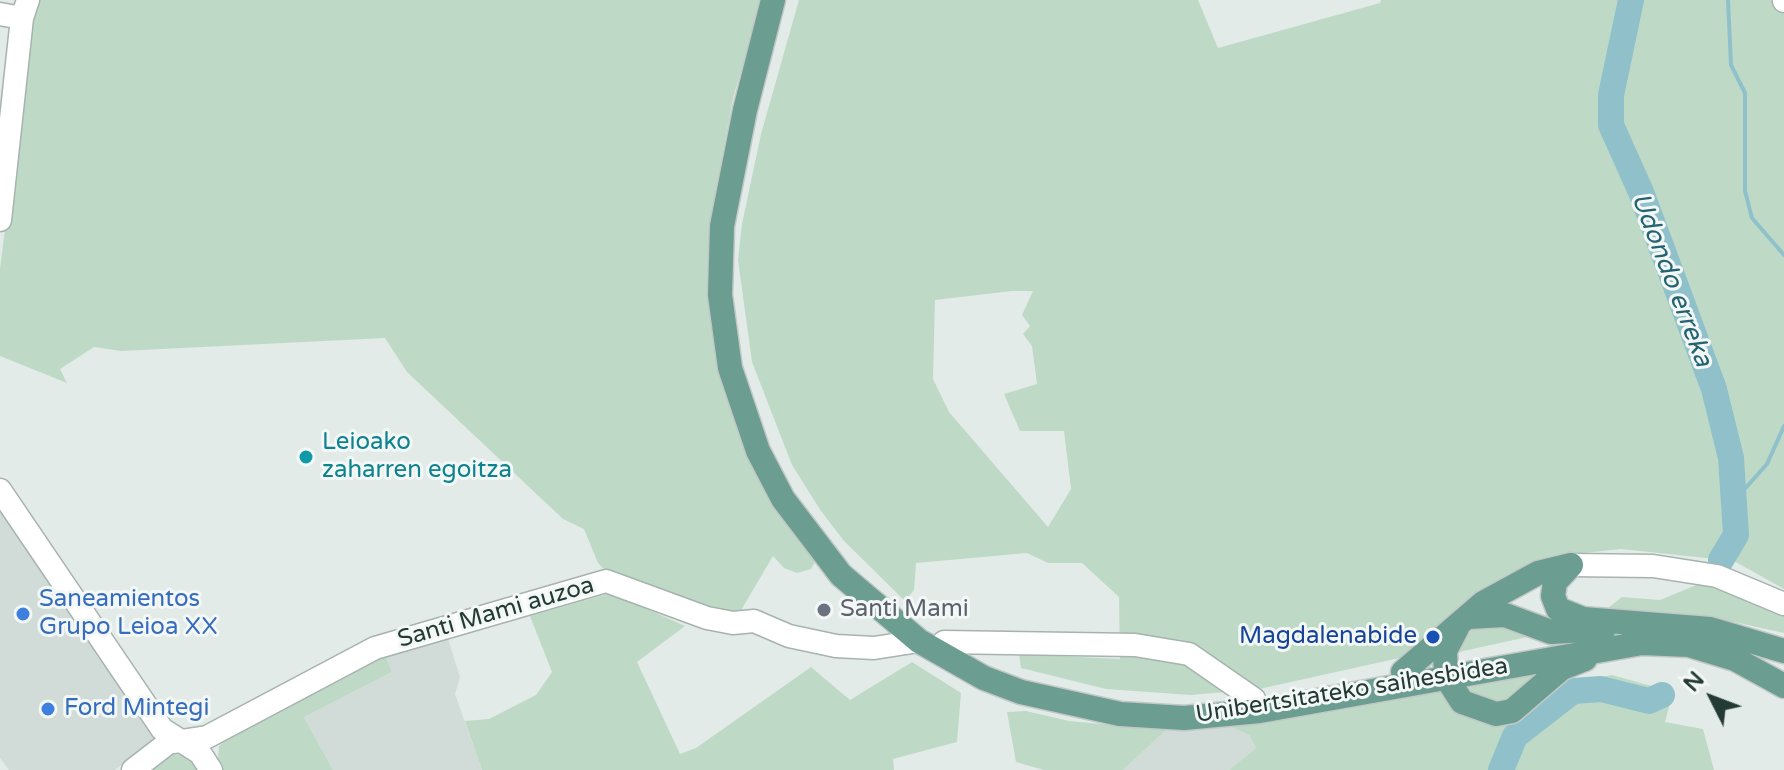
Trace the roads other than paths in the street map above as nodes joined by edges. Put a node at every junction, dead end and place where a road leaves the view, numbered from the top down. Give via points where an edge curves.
1 (773, 0) edge
2 (787, 0) edge
3 (17, 11) edge
4 (0, 220) edge
5 (0, 490) edge
6 (1571, 565) junction
7 (1784, 604) edge
8 (1463, 622) junction
9 (1642, 624) junction
10 (1710, 629) junction
11 (1746, 638) junction
12 (919, 641) junction
13 (944, 642) junction
14 (1613, 647) junction
15 (1784, 651) edge
16 (1784, 660) edge
17 (1445, 671) junction
18 (1403, 672) junction
19 (1784, 686) edge
20 (1254, 699) junction
21 (180, 739) junction
22 (133, 770) edge
23 (211, 770) edge

1 - 12 main road, Unibertsitateko saihesbidea via 722,226 720,295 730,368 752,437 783,499 841,575
2 - 13 main road, Unibertsitateko saihesbidea via 750,134 732,253 732,304 748,391 781,469 826,539 894,606
3 - 4 street
5 - 21 street via 162,729
6 - 7 street via 1653,566 1717,576
6 - 8 main road via 1538,573 1483,603
6 - 9 main road via 1555,582 1558,609 1583,619
8 - 9 main road via 1505,615 1551,632
8 - 17 main road via 1445,651
8 - 18 main road
9 - 10 main road
10 - 11 main road
10 - 17 main road, Unibertsitateko saihesbidea via 1595,636
11 - 15 main road
11 - 16 main road
12 - 17 main road, Unibertsitateko saihesbidea via 984,678 1021,692 1120,714 1209,717
12 - 21 street, Santi Mami auzoa via 874,648 836,646 789,636 754,621 707,618 606,581 375,648 207,737
13 - 20 main road, Unibertsitateko saihesbidea via 1022,680 1066,693 1181,705
13 - 20 street via 1135,645 1189,654
14 - 17 main road, Unibertsitateko saihesbidea
14 - 17 main road via 1562,668 1512,711 1496,714 1462,702
14 - 19 main road, Unibertsitateko saihesbidea via 1689,645 1735,659
17 - 18 main road, Unibertsitateko saihesbidea
18 - 20 main road, Unibertsitateko saihesbidea
21 - 22 street, Santi Mami auzoa
21 - 23 street via 200,753

